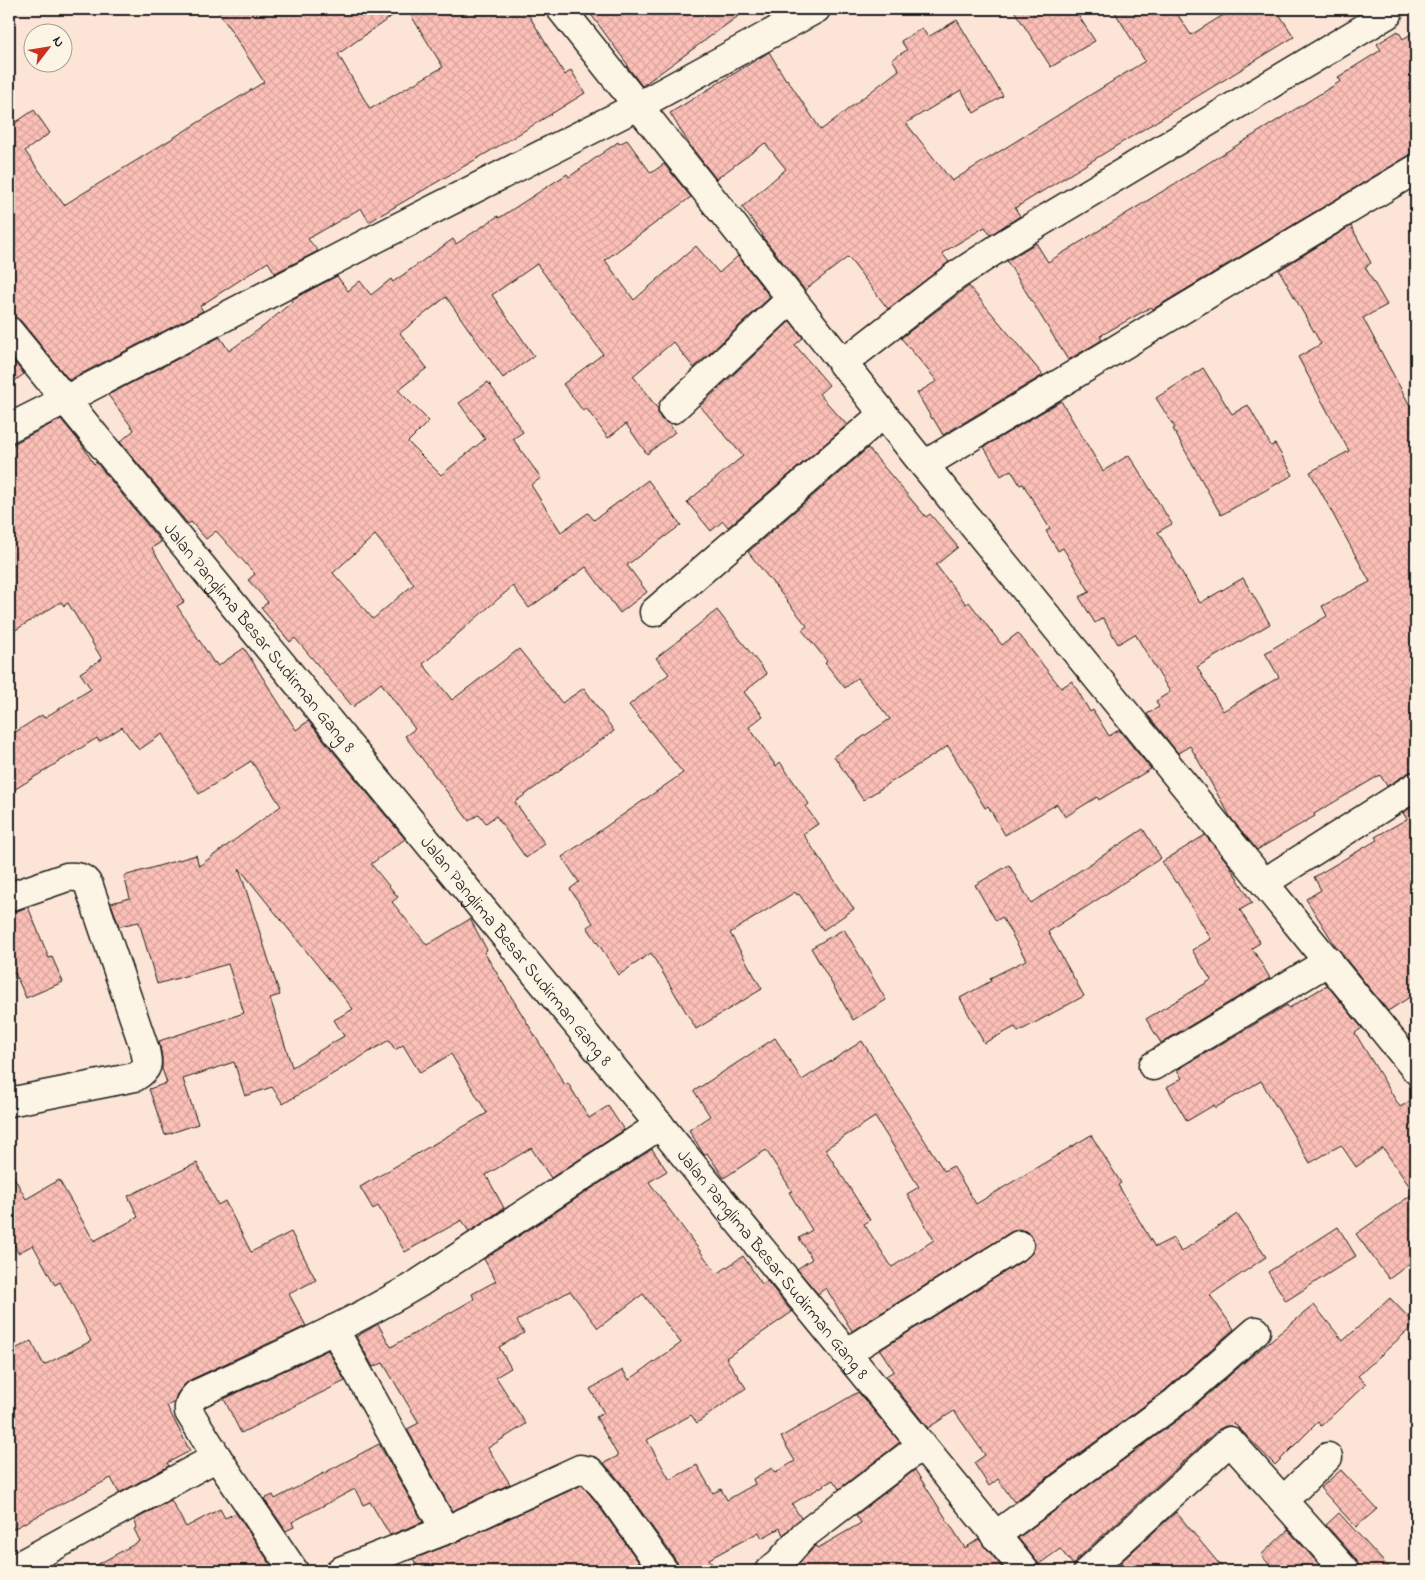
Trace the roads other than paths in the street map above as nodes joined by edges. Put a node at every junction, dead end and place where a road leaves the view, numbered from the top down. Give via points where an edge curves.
1 (561, 9) edge
2 (816, 9) edge
3 (1388, 14) dead end
4 (638, 106) junction
5 (1416, 169) edge
6 (791, 299) junction
7 (9, 331) edge
8 (842, 364) junction
9 (65, 400) junction
10 (673, 409) dead end
11 (883, 414) junction
12 (9, 428) edge
13 (924, 465) junction
14 (654, 612) dead end
15 (1416, 786) edge
16 (1265, 882) junction
17 (9, 897) edge
18 (1329, 961) junction
19 (1153, 1066) dead end
20 (1416, 1070) edge
21 (9, 1102) edge
22 (660, 1125) junction
23 (1019, 1245) dead end
24 (334, 1329) junction
25 (1256, 1331) dead end
26 (846, 1353) junction
27 (922, 1445) junction
28 (217, 1457) junction
29 (1328, 1457) dead end
30 (1284, 1500) junction
31 (445, 1530) junction
32 (995, 1536) junction
33 (9, 1571) edge
34 (294, 1571) edge
35 (340, 1571) edge
36 (664, 1571) edge
37 (769, 1571) edge
38 (1025, 1571) edge
39 (1088, 1571) edge
40 (1345, 1571) edge

1 - 4 street
2 - 4 street
3 - 8 street via 1009,241 954,277
4 - 6 street
4 - 9 street
5 - 13 street
6 - 8 street
6 - 10 street
7 - 9 street, Jalan Panglima Besar Sudirman Gang 8
8 - 11 street
9 - 12 street
9 - 22 street, Jalan Panglima Besar Sudirman Gang 8
11 - 13 street
11 - 14 street
13 - 16 street
15 - 16 street
16 - 18 street
17 - 21 street via 67,877 86,880 145,1050 147,1064 146,1069 135,1077
18 - 19 street
18 - 20 street
22 - 24 street via 419,1283
22 - 26 street, Jalan Panglima Besar Sudirman Gang 8
23 - 26 street
24 - 28 street via 197,1394 191,1400 189,1412
24 - 31 street
25 - 32 street via 1159,1414
26 - 27 street, Jalan Panglima Besar Sudirman Gang 8
27 - 32 street, Jalan Panglima Besar Sudirman Gang 8
27 - 37 street via 815,1526
28 - 33 street
28 - 34 street
29 - 30 street
30 - 39 street via 1230,1442
30 - 40 street
31 - 35 street
31 - 36 street via 580,1469 590,1471 608,1492
32 - 38 street, Jalan Panglima Besar Sudirman Gang 8

